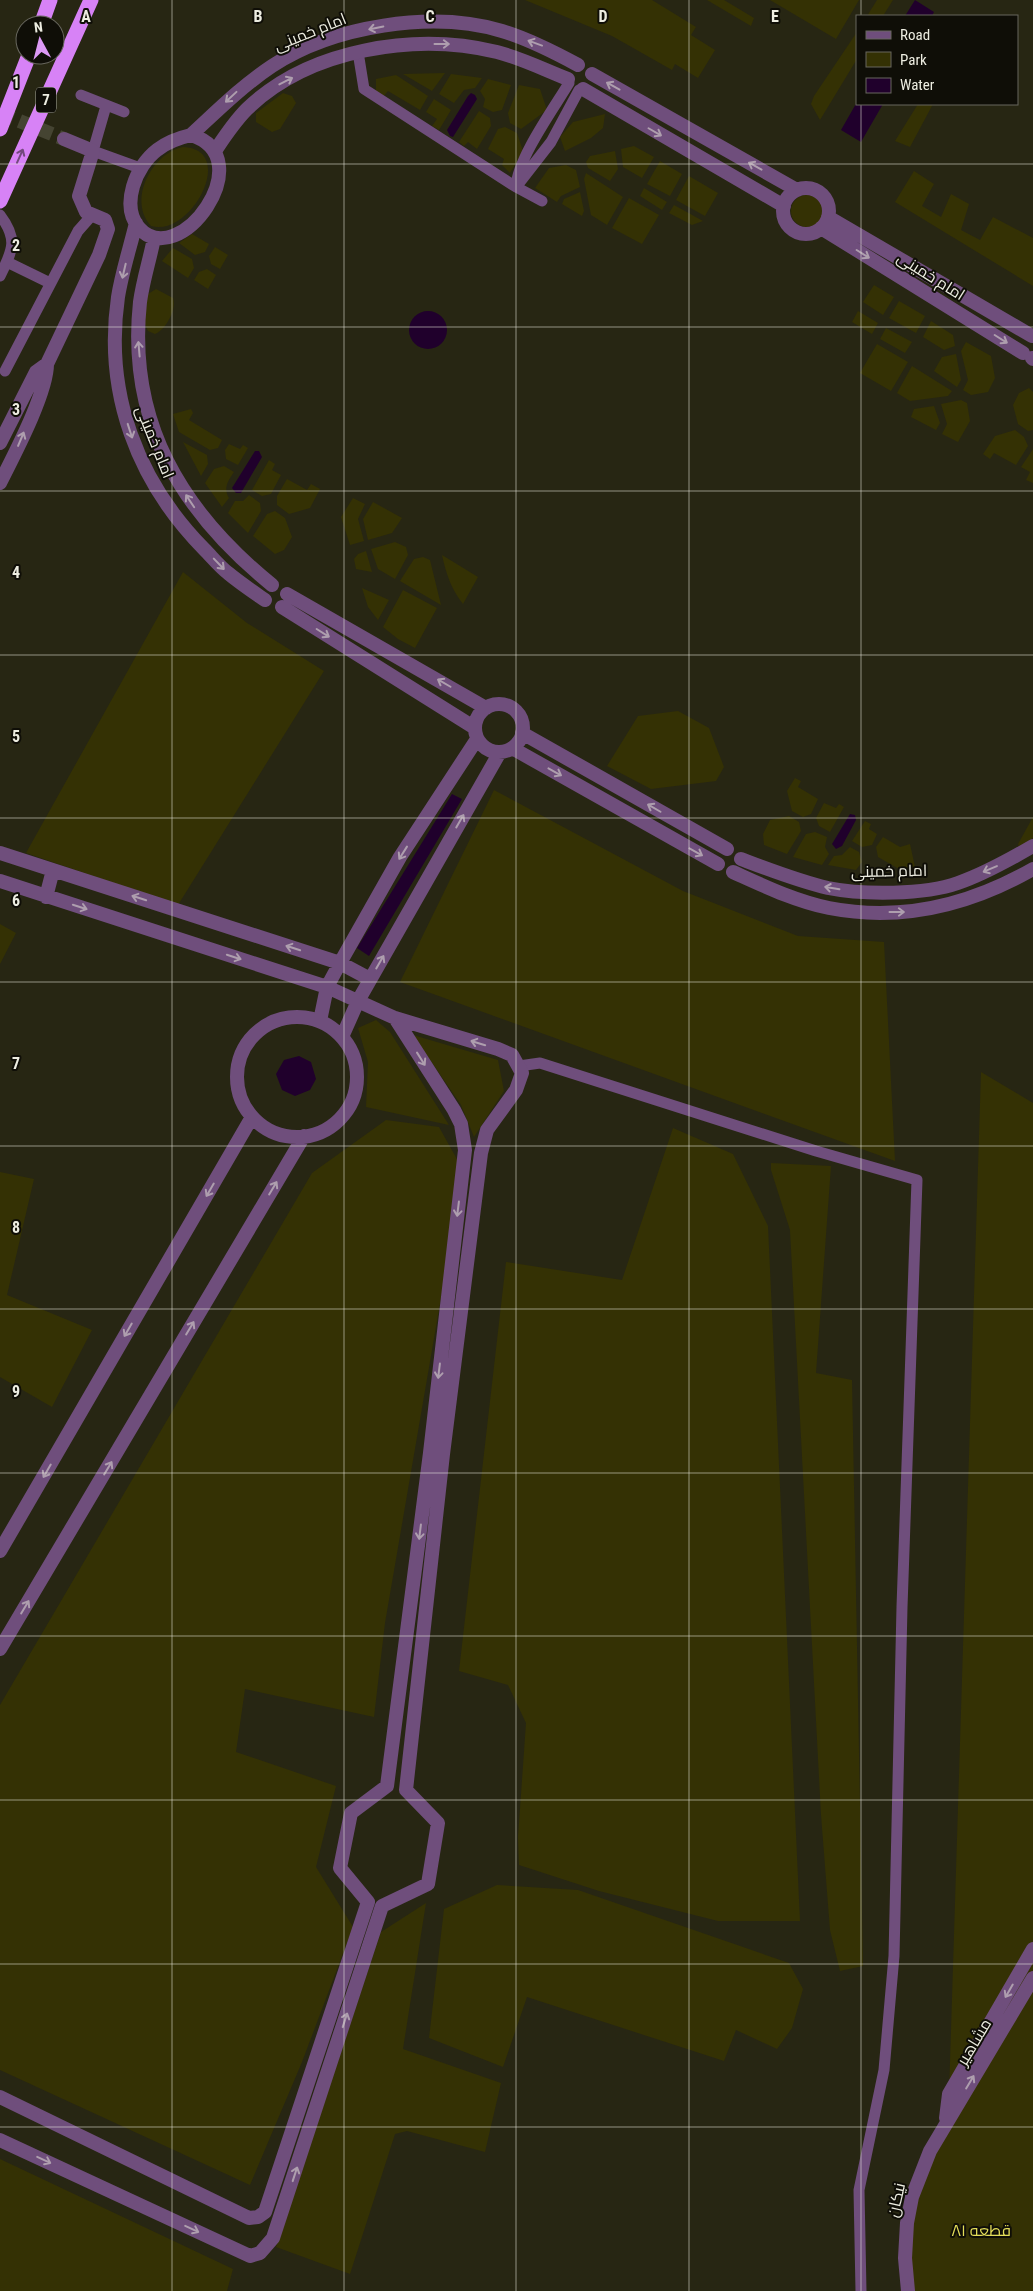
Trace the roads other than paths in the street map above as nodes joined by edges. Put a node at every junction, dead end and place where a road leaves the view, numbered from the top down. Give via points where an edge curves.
1 (40, 0) edge
2 (50, 0) edge
3 (91, 0) edge
4 (40, 15) edge
5 (44, 15) edge
6 (358, 52) junction
7 (25, 65) edge
8 (578, 65) junction
9 (592, 74) junction
10 (575, 85) junction
11 (82, 96) dead end
12 (106, 106) junction
13 (124, 112) dead end
14 (0, 129) edge
15 (191, 136) junction
16 (64, 139) tunnel mouth
17 (93, 151) junction
18 (215, 151) junction
19 (140, 168) junction
20 (516, 187) junction
21 (798, 190) junction
22 (0, 201) edge
23 (542, 201) dead end
24 (784, 206) junction
25 (93, 214) junction
26 (0, 215) edge
27 (825, 223) junction
28 (136, 224) junction
29 (154, 238) junction
30 (7, 262) junction
31 (0, 276) edge
32 (50, 283) junction
33 (1033, 336) edge
34 (1030, 357) edge
35 (47, 364) junction
36 (5, 371) dead end
37 (0, 443) edge
38 (0, 482) edge
39 (272, 586) junction
40 (287, 594) junction
41 (264, 600) junction
42 (282, 607) junction
43 (486, 708) junction
44 (522, 733) junction
45 (476, 734) junction
46 (506, 750) junction
47 (1033, 846) edge
48 (727, 849) junction
49 (0, 853) edge
50 (741, 859) junction
51 (718, 864) junction
52 (1033, 869) edge
53 (53, 870) junction
54 (733, 872) junction
55 (0, 881) edge
56 (46, 897) junction
57 (340, 963) junction
58 (370, 979) junction
59 (327, 987) junction
60 (358, 1001) junction
61 (395, 1018) junction
62 (320, 1021) junction
63 (342, 1037) junction
64 (519, 1066) junction
65 (252, 1118) junction
66 (304, 1136) junction
67 (0, 1551) edge
68 (0, 1649) edge
69 (387, 1786) junction
70 (406, 1790) junction
71 (368, 1902) junction
72 (382, 1906) junction
73 (1033, 1949) edge
74 (1033, 1978) edge
75 (0, 2097) edge
76 (945, 2123) junction
77 (0, 2140) edge
78 (861, 2291) edge
79 (908, 2291) edge

1 - 4 highway
2 - 5 highway
22 -> 3 highway, 7
6 -> 10 street, امام خمینی via 408,44 454,44 498,52
18 -> 6 street, امام خمینی via 248,108 278,84
6 - 20 street via 364,88
7 - 14 highway, 7
8 - 9 street via 585,66
8 - 10 street via 571,69
8 -> 15 street, امام خمینی via 544,47 479,26 411,22 384,26 328,40 273,65 236,93
9 - 10 street via 590,85
21 -> 9 street
10 - 20 street via 538,134 516,177
10 -> 24 street, امام خمینی
11 - 12 street
12 - 13 street
12 - 17 street
15 - 18 street via 209,143
15 - 19 street via 167,143
16 - 17 street
17 - 19 street
17 - 25 street via 79,196 86,212
18 - 29 street via 219,173 209,205 188,228 173,236
19 - 28 street via 132,192 131,208
20 - 23 street
21 - 24 street
21 - 27 street via 804,188 819,192 828,203
24 - 27 street via 785,220 795,231 808,234
25 - 32 street via 78,231
25 - 35 street via 105,220 108,229 99,255
26 - 30 street via 14,240
27 - 33 street, امام خمینی
27 -> 34 street, امام خمینی
28 - 29 street
28 -> 41 street, امام خمینی via 118,297 115,335 122,408 131,436 159,495 188,533 227,572
39 -> 29 street, امام خمینی via 242,561 200,516 176,479 152,424 143,384 139,321 140,300
30 - 31 street
30 - 32 street
32 - 36 street
33 - 34 street via 1023,342
35 - 37 street via 36,372
38 -> 35 street via 48,377
39 - 40 street via 282,586
39 - 41 street via 266,590
40 - 42 street via 287,601
43 -> 40 street
41 - 42 street via 271,608
42 -> 45 street
43 - 44 street via 509,706 520,717
43 - 45 street via 476,720
44 - 46 street
48 -> 44 street
45 - 46 street via 486,749
45 -> 57 street via 400,857
46 -> 51 street
58 -> 46 street
47 -> 50 street, امام خمینی via 957,884 917,892 830,888 782,875
48 - 50 street via 734,850
48 - 51 street via 718,856
49 - 53 street
50 - 54 street via 741,866
51 - 54 street via 723,871
54 -> 52 street via 790,897 829,908 919,912 1004,886
53 - 56 street
57 -> 53 street
55 - 56 street
56 -> 59 street
57 - 58 street
57 - 59 street
58 - 60 street
59 - 60 street
59 - 62 street
60 - 61 street
60 - 63 street
64 -> 61 street via 512,1055 498,1049
61 -> 69 street via 454,1110 461,1124 465,1150
62 - 63 street
62 - 65 street via 284,1018 267,1024 242,1050 237,1067 237,1085
63 - 66 street via 352,1052 357,1070 353,1098 337,1121 322,1131
64 - 70 street via 522,1073 516,1090 486,1130 481,1153 443,1454
64 - 78 street via 540,1063 917,1180 894,1956 884,2070 859,2190
65 - 66 street via 276,1133
65 -> 67 street
68 -> 66 street
69 - 70 street
69 - 71 street via 351,1813 340,1868
70 - 72 street via 438,1823 428,1884
71 - 72 street
71 - 75 street via 265,2212 258,2217 250,2218
77 -> 72 street via 250,2256 260,2253 273,2238 280,2221
73 -> 76 street, مشاهیر via 949,2094
76 -> 74 street, مشاهیر
76 - 79 street, نیکان via 912,2197 905,2258

